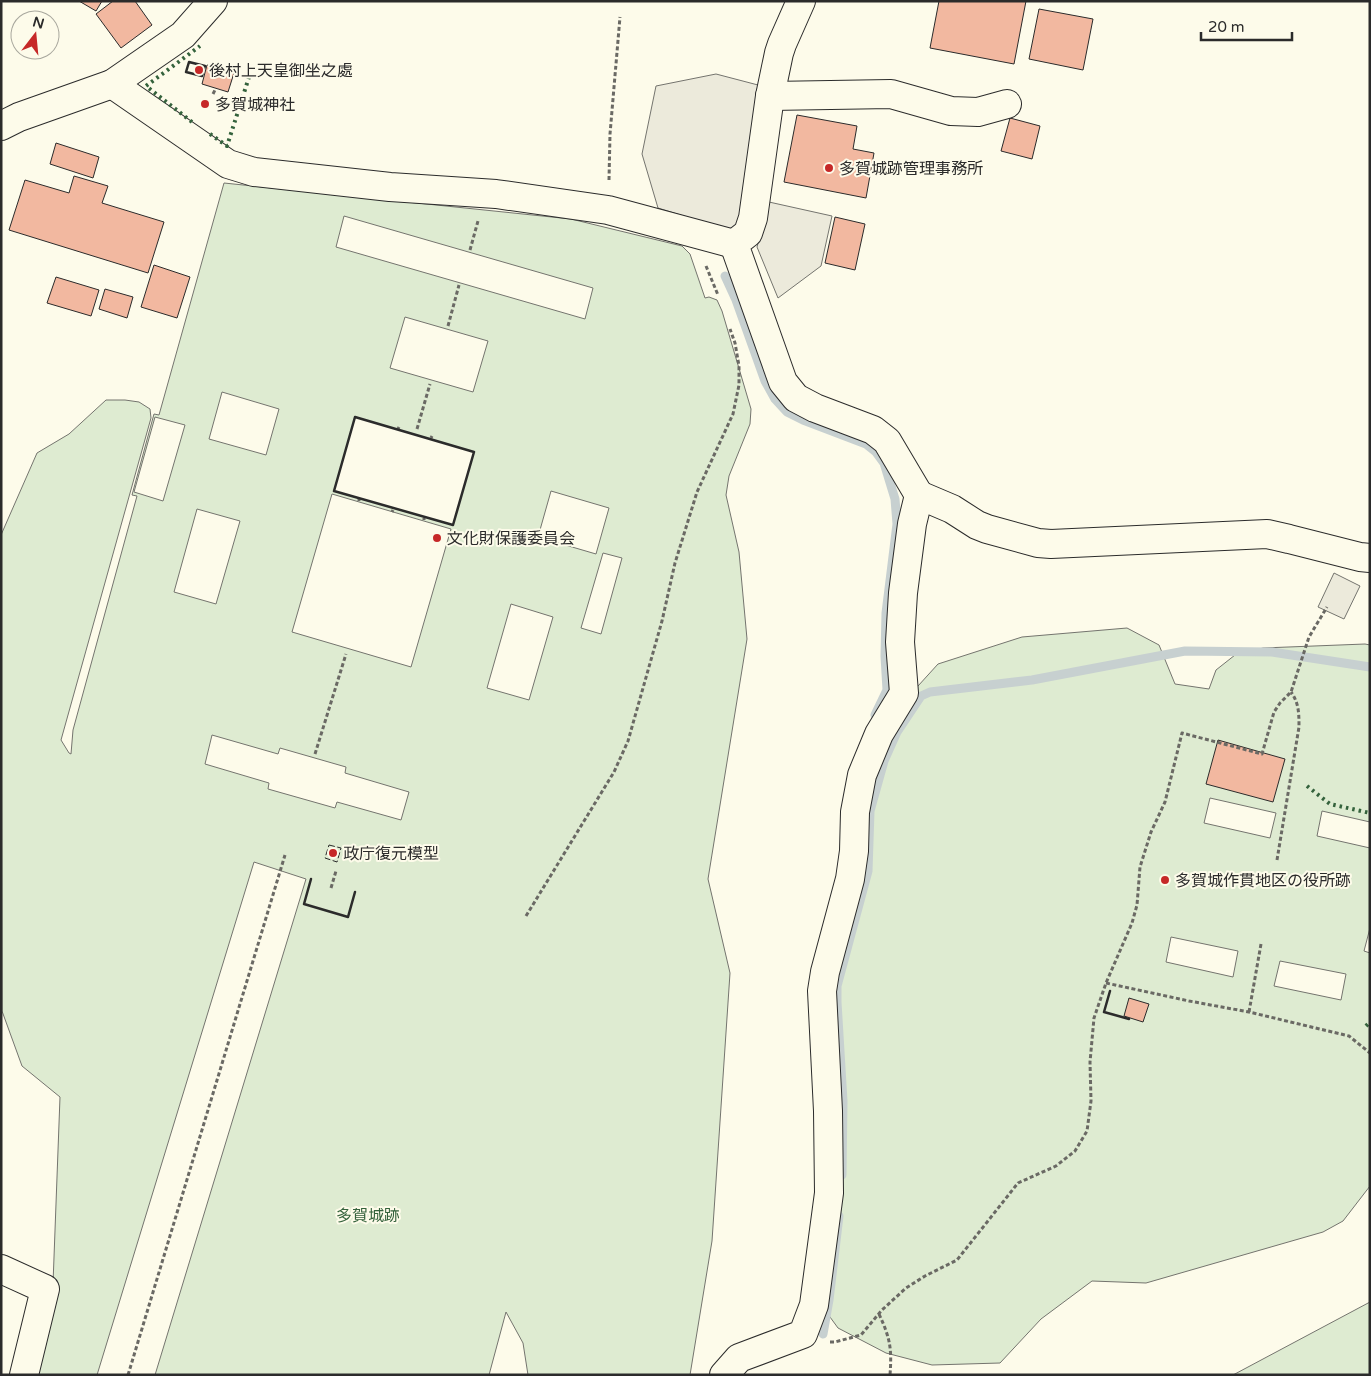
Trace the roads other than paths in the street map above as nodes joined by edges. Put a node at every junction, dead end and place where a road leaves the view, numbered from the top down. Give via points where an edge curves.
1 (213, 1) edge
2 (801, 1) edge
3 (112, 84) junction
4 (770, 96) junction
5 (1007, 104) dead end
6 (1, 126) edge
7 (734, 244) junction
8 (919, 495) junction
9 (1370, 558) edge
10 (1, 1269) edge
11 (24, 1375) edge
12 (724, 1375) edge

1 - 3 street via 183,35
2 - 4 street via 782,44
3 - 6 street via 19,116
3 - 7 street via 228,164 254,172 390,187 496,194 608,210
4 - 5 street via 891,94 952,111 978,112
4 - 7 street via 753,218 748,233
7 - 8 street via 783,382 796,398 872,430 888,441
8 - 9 street via 952,509 987,530 1052,544 1267,534
8 - 12 street via 902,594 900,642 904,693 879,734 862,775 855,812 850,879 822,990 829,1193 814,1305 803,1334 739,1358
10 - 11 street via 45,1289

